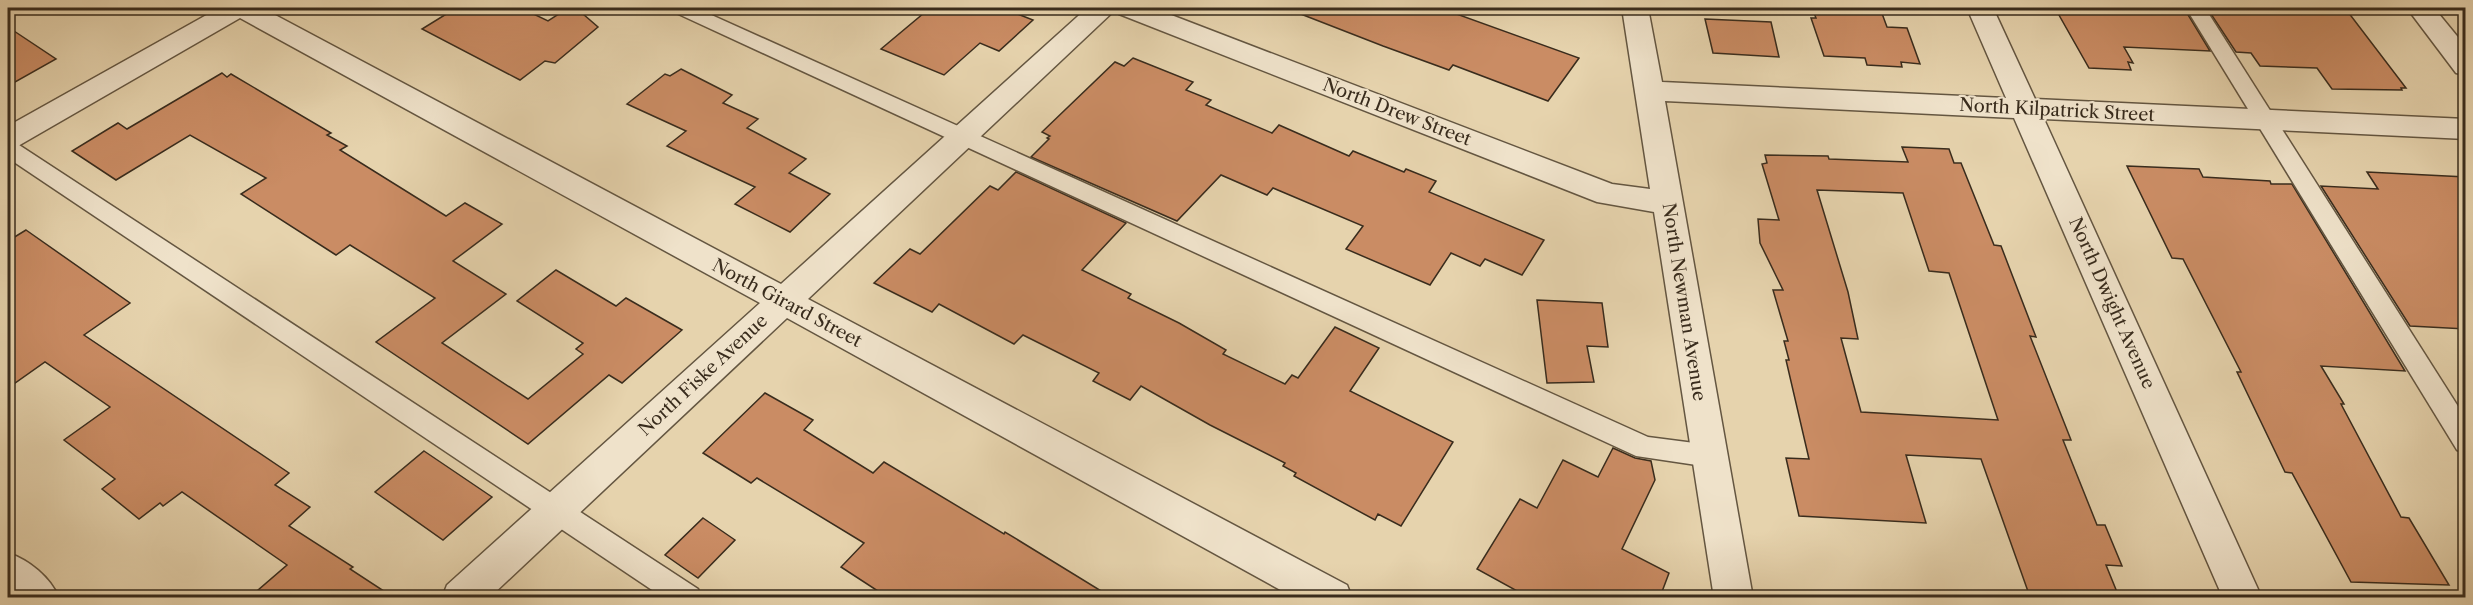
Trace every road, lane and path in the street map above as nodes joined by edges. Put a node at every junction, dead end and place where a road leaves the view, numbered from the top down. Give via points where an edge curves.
1 (240, 8) edge
2 (681, 8) edge
3 (1103, 8) edge
4 (1129, 8) edge
5 (1635, 8) edge
6 (1980, 8) edge
7 (2196, 8) edge
8 (2420, 8) edge
9 (2466, 66) edge
10 (1649, 91) junction
11 (2025, 109) junction
12 (2266, 120) junction
13 (2466, 129) edge
14 (963, 136) junction
15 (8, 139) edge
16 (8, 148) edge
17 (1668, 203) junction
18 (783, 301) junction
19 (2466, 442) edge
20 (1710, 456) junction
21 (557, 509) junction
22 (8, 570) edge
23 (40, 597) edge
24 (461, 597) edge
25 (688, 597) edge
26 (1333, 597) edge
27 (1734, 597) edge
28 (2243, 597) edge

1 - 15 street
1 - 18 street, North Girard Street
2 - 14 lane
3 - 14 street, North Fiske Avenue
4 - 17 street, North Drew Street via 1608,194
5 - 10 street, North Newman Avenue
6 - 11 street, North Dwight Avenue
7 - 12 lane
8 - 9 street
10 - 11 street, North Kilpatrick Street
10 - 17 street, North Newman Avenue
11 - 12 street, North Kilpatrick Street
11 - 28 street, North Dwight Avenue
12 - 13 street, North Kilpatrick Street
12 - 19 lane
14 - 18 street, North Fiske Avenue
14 - 20 lane via 1645,448
16 - 21 lane
17 - 20 street, North Newman Avenue
18 - 21 street, North Fiske Avenue
18 - 26 street, North Girard Street
20 - 27 street, North Newman Avenue
21 - 24 street, North Fiske Avenue
21 - 25 lane
22 - 23 street

